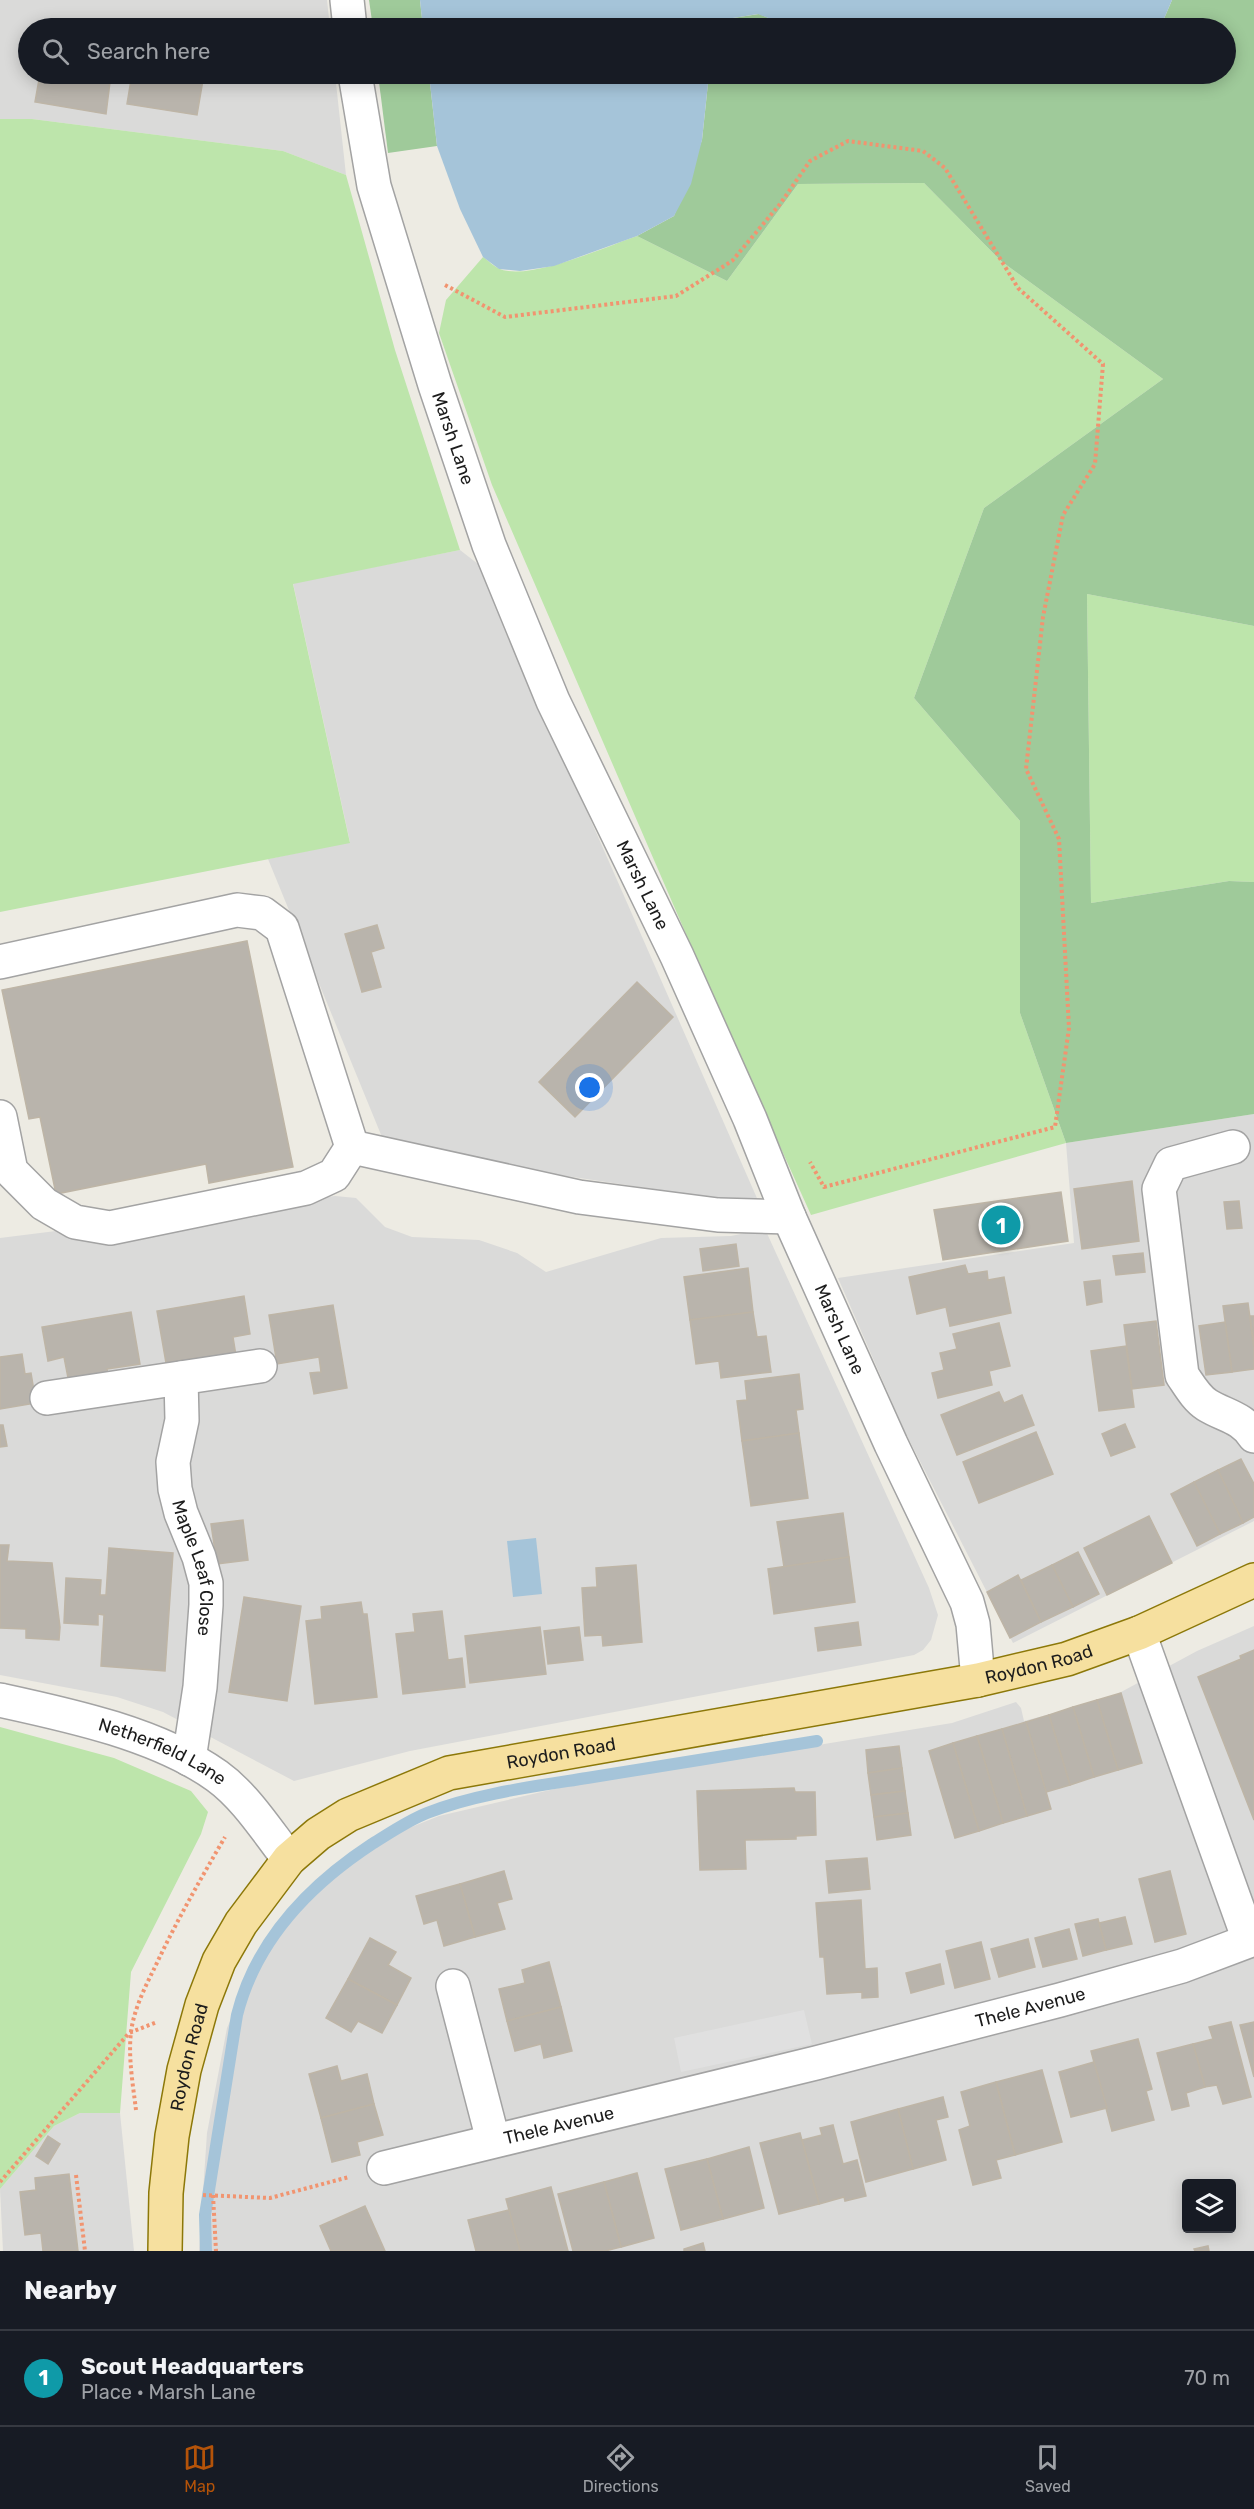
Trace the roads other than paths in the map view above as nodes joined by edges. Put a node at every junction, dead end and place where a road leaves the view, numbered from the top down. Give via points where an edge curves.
1 (347, 0) edge
2 (349, 18) edge
3 (357, 84) edge
4 (0, 962) edge
5 (0, 1117) edge
6 (352, 1147) junction
7 (1233, 1147) dead end
8 (789, 1217) junction
9 (260, 1366) dead end
10 (181, 1378) junction
11 (46, 1398) dead end
12 (1254, 1436) edge
13 (1254, 1580) edge
14 (1139, 1633) junction
15 (978, 1680) junction
16 (0, 1700) edge
17 (189, 1759) junction
18 (289, 1859) junction
19 (1252, 1940) edge
20 (453, 1986) dead end
21 (492, 2140) junction
22 (384, 2168) road end
23 (165, 2251) edge

1 - 2 street
3 - 8 street, Marsh Lane via 374,186 489,545 553,701 681,967 750,1119
4 - 6 street via 237,910 262,913 282,928
5 - 6 street via 12,1171 44,1204 75,1222 110,1228 306,1188 334,1175
6 - 8 street via 579,1197 718,1215
7 - 12 street via 1171,1164 1159,1189 1182,1375 1206,1404 1239,1419
8 - 15 street, Marsh Lane via 966,1602 973,1624
9 - 10 street
10 - 11 street
10 - 17 street, Maple Leaf Close via 182,1420 172,1462 175,1489 206,1583 200,1687
13 - 14 main road, Roydon Road
14 - 15 main road, Roydon Road via 1067,1659
14 - 19 street, Thele Avenue
15 - 18 main road, Roydon Road via 449,1773 348,1815
16 - 17 street, Netherfield Lane via 119,1730
17 - 18 street, Netherfield Lane via 218,1776
18 - 23 main road, Roydon Road via 241,1923 219,1961 202,2005 184,2070 172,2136
19 - 21 street, Thele Avenue via 1182,1966 1060,2000
20 - 21 street, Thele Avenue
21 - 22 street, Thele Avenue

